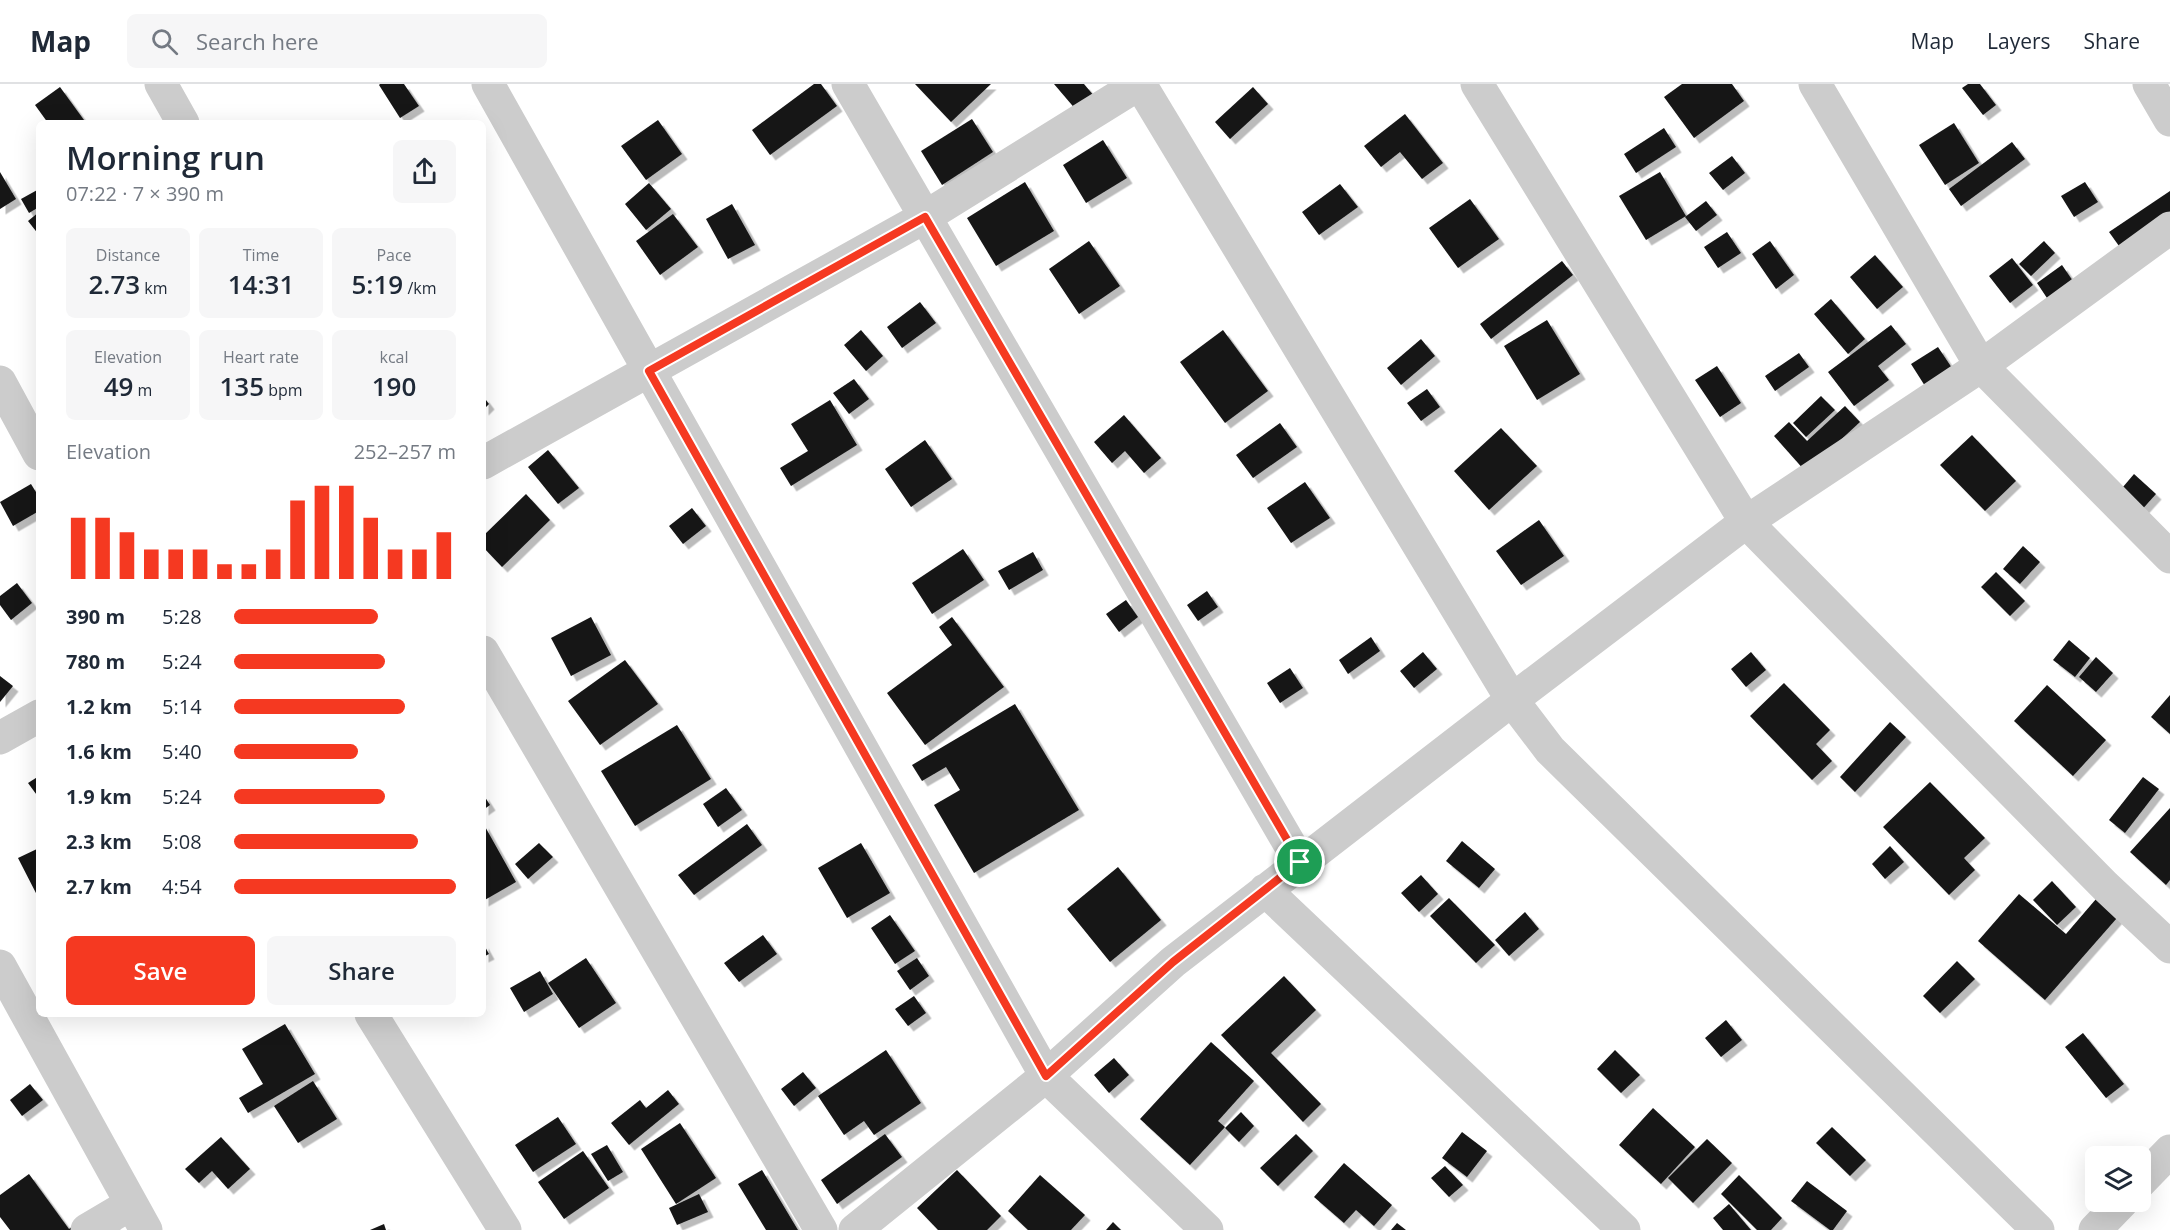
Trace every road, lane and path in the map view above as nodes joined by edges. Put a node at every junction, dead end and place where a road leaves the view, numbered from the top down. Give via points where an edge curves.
1 (161, 84) edge
2 (488, 84) edge
3 (848, 84) edge
4 (1140, 84) edge
5 (1477, 84) edge
6 (1815, 84) edge
7 (2149, 84) edge
8 (181, 120) edge
9 (2170, 120) edge
10 (925, 217) junction
11 (2170, 228) edge
12 (1981, 366) junction
13 (649, 371) junction
14 (0, 382) edge
15 (36, 448) edge
16 (486, 461) edge
17 (1746, 522) junction
18 (2170, 557) edge
19 (486, 657) edge
20 (1512, 700) junction
21 (36, 718) edge
22 (0, 738) edge
23 (1300, 862) junction
24 (1265, 890) junction
25 (2170, 947) edge
26 (0, 966) edge
27 (374, 1017) edge
28 (1046, 1076) junction
29 (2170, 1151) edge
30 (2151, 1171) edge
31 (2112, 1212) edge
32 (139, 1217) edge
33 (87, 1230) edge
34 (505, 1230) edge
35 (821, 1230) edge
36 (855, 1230) edge
37 (1207, 1230) edge
38 (1624, 1230) edge
39 (2038, 1230) edge
40 (2095, 1230) edge

1 - 8 street
2 - 13 street
3 - 10 street
4 - 10 street
4 - 20 street
5 - 17 street
6 - 12 street
7 - 9 street
10 - 13 street
10 - 23 street
11 - 12 street
12 - 17 street
12 - 18 street
13 - 16 street
13 - 28 street
14 - 15 street
17 - 20 street
17 - 25 street
19 - 35 street
20 - 23 street
20 - 39 street via 1550,750
21 - 22 street
23 - 24 street
24 - 28 street via 1173,962
24 - 38 street
26 - 32 street
27 - 34 street
28 - 36 street
28 - 37 street
29 - 30 street
31 - 40 street
32 - 33 street

